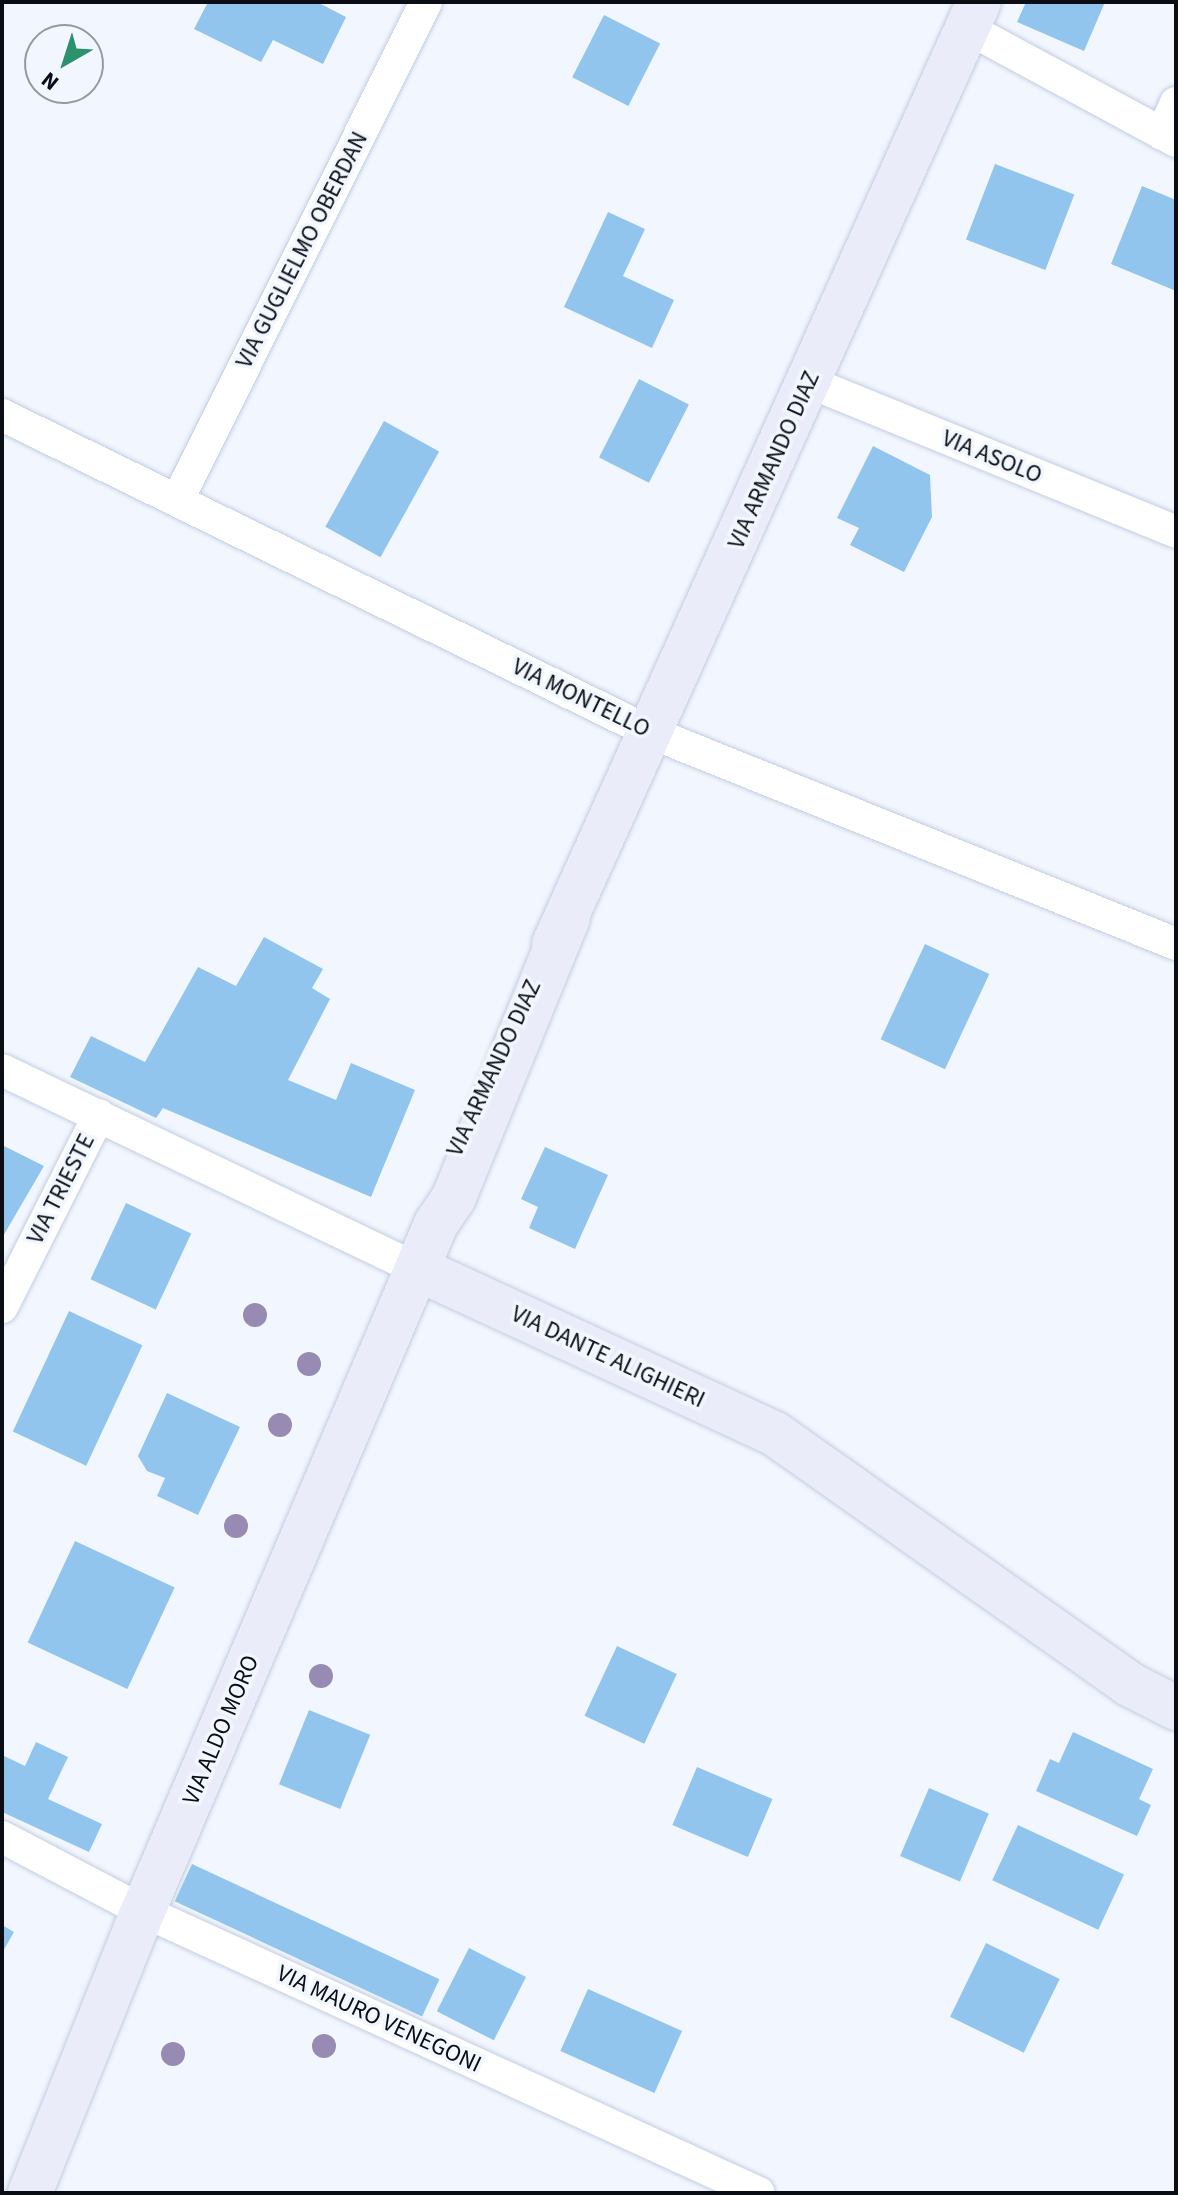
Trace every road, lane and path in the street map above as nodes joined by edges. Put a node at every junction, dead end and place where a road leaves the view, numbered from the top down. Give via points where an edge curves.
1 (426, 2) edge
2 (973, 15) edge
3 (1176, 103) edge
4 (1169, 137) edge
5 (809, 382) junction
6 (2, 415) edge
7 (178, 499) junction
8 (1176, 532) edge
9 (652, 733) junction
10 (1176, 944) edge
11 (2, 1070) edge
12 (99, 1115) junction
13 (418, 1269) junction
14 (2, 1307) edge
15 (1176, 1708) edge
16 (2, 1837) edge
17 (143, 1911) junction
18 (30, 2193) edge
19 (759, 2193) edge

1 - 7 street, VIA GUGLIELMO OBERDAN
2 - 4 street
2 - 5 main road, VIA ARMANDO DIAZ
3 - 4 street
5 - 8 street, VIA ASOLO
5 - 9 main road, VIA ARMANDO DIAZ
6 - 7 street, VIA MONTELLO
7 - 9 street, VIA MONTELLO
9 - 10 street, VIA MONTELLO
9 - 13 main road, VIA ARMANDO DIAZ via 568,918 520,1006 439,1190 436,1224
11 - 12 street, VIA DANTE ALIGHIERI
12 - 13 street, VIA DANTE ALIGHIERI
12 - 14 street, VIA TRIESTE
13 - 15 main road, VIA DANTE ALIGHIERI via 775,1434 1129,1684
13 - 17 main road, VIA ALDO MORO
16 - 17 street, VIA MAURO VENEGONI
17 - 18 main road, VIA ALDO MORO
17 - 19 street, VIA MAURO VENEGONI

